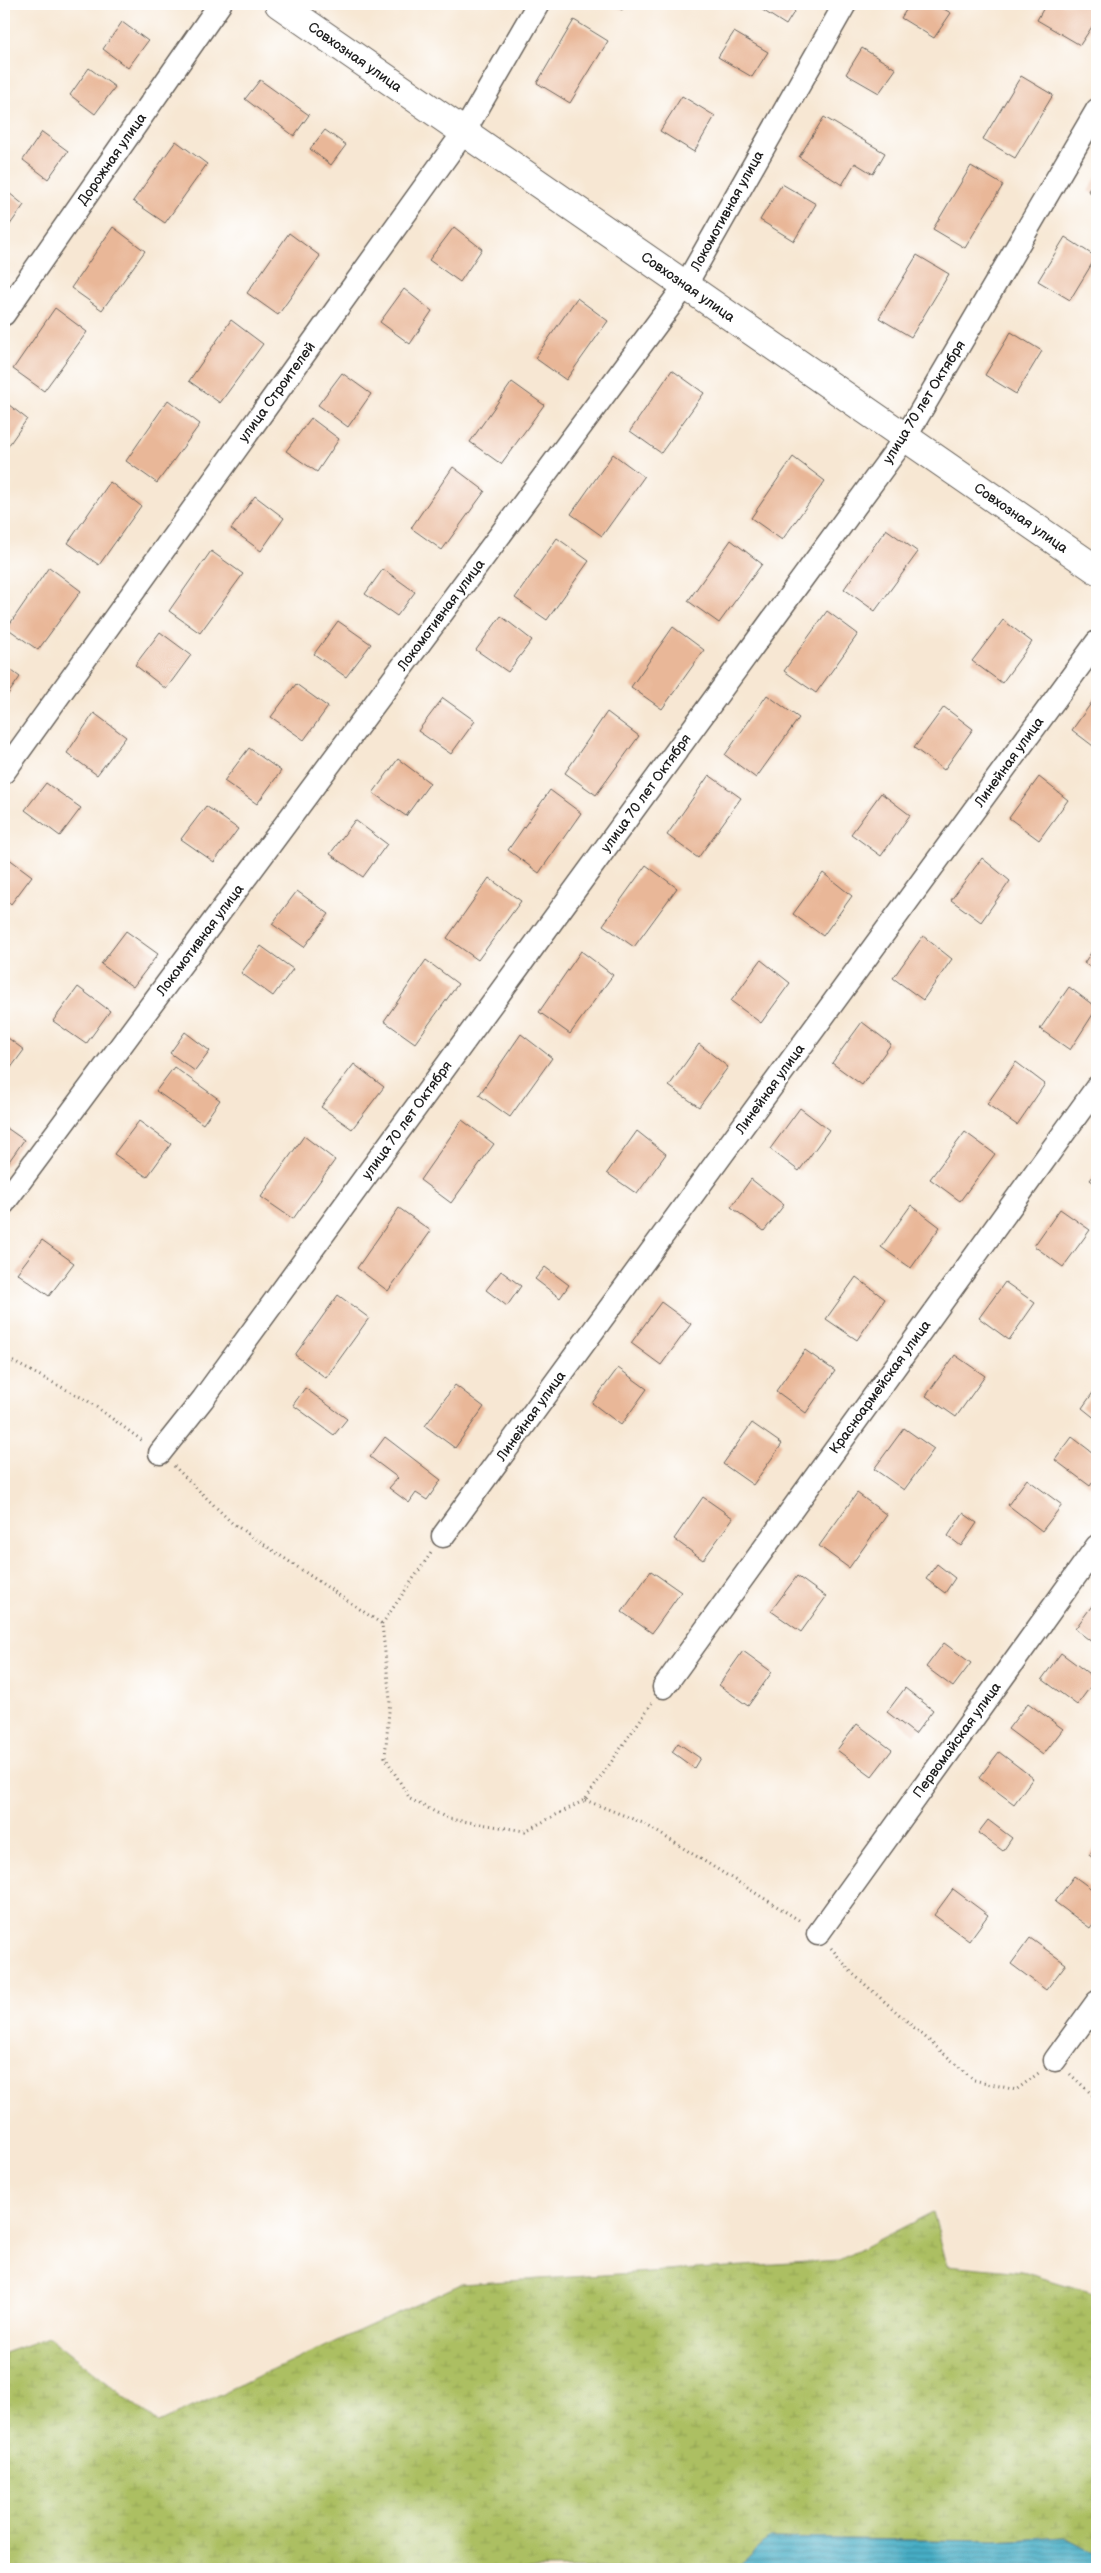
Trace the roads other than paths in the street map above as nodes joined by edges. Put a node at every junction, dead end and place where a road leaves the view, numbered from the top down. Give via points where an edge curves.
1 (220, 4) edge
2 (278, 4) edge
3 (538, 4) edge
4 (844, 4) edge
5 (1097, 110) edge
6 (464, 132) junction
7 (685, 286) junction
8 (4, 314) edge
9 (905, 438) junction
10 (1097, 570) edge
11 (1097, 642) edge
12 (4, 772) edge
13 (1097, 1087) edge
14 (4, 1204) edge
15 (160, 1452) road end
16 (443, 1536) road end
17 (1097, 1546) edge
18 (664, 1687) road end
19 (818, 1934) road end
20 (1097, 2002) edge
21 (1055, 2060) road end

1 - 8 street, Дорожная улица
2 - 6 street, Совхозная улица
3 - 6 street, улица Строителей
4 - 7 street, Локомотивная улица
5 - 9 street, улица 70 лет Октября
6 - 7 street, Совхозная улица
6 - 12 street, улица Строителей
7 - 9 street, Совхозная улица
7 - 14 street, Локомотивная улица
9 - 10 street, Совхозная улица
9 - 15 street, улица 70 лет Октября via 203,1399
11 - 16 street, Линейная улица
13 - 18 street, Красноармейская улица
17 - 19 street, Первомайская улица
20 - 21 street

